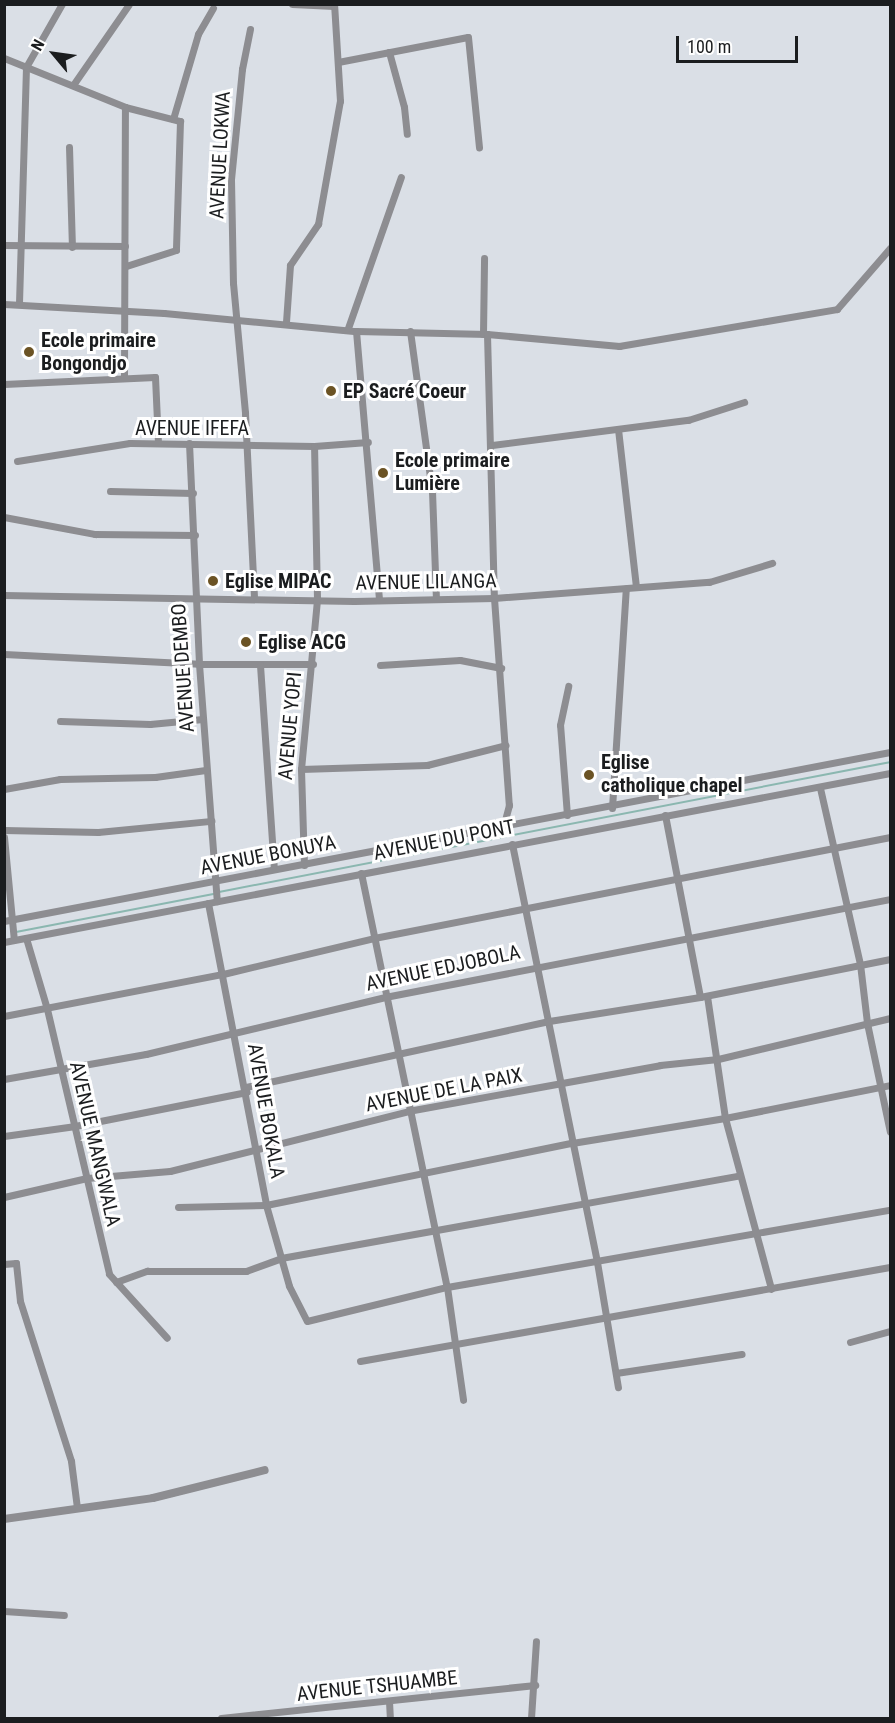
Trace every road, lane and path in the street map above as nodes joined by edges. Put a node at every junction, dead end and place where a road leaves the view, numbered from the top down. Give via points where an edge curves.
1 (62, 4) edge
2 (129, 4) edge
3 (292, 4) edge
4 (334, 5) edge
5 (213, 8) dead end
6 (250, 29) dead end
7 (389, 52) junction
8 (4, 58) edge
9 (338, 62) junction
10 (26, 67) junction
11 (73, 86) junction
12 (125, 107) junction
13 (174, 119) junction
14 (407, 134) dead end
15 (69, 147) dead end
16 (479, 147) dead end
17 (401, 177) dead end
18 (4, 245) edge
19 (18, 245) junction
20 (125, 246) junction
21 (72, 247) junction
22 (891, 248) edge
23 (484, 258) dead end
24 (126, 266) junction
25 (19, 303) junction
26 (4, 304) edge
27 (126, 313) junction
28 (236, 319) junction
29 (286, 322) junction
30 (348, 328) junction
31 (410, 331) junction
32 (356, 332) junction
33 (485, 334) junction
34 (124, 377) junction
35 (4, 384) edge
36 (744, 402) dead end
37 (618, 429) junction
38 (368, 442) junction
39 (158, 443) junction
40 (189, 443) junction
41 (247, 444) junction
42 (492, 445) junction
43 (315, 446) junction
44 (17, 461) dead end
45 (110, 491) dead end
46 (193, 494) junction
47 (4, 517) edge
48 (195, 535) junction
49 (772, 563) dead end
50 (636, 587) junction
51 (626, 588) junction
52 (4, 595) edge
53 (195, 596) junction
54 (254, 597) junction
55 (436, 598) junction
56 (494, 598) junction
57 (317, 599) junction
58 (379, 600) junction
59 (4, 654) edge
60 (199, 664) junction
61 (313, 664) junction
62 (260, 665) junction
63 (381, 665) dead end
64 (501, 668) junction
65 (568, 686) dead end
66 (203, 719) junction
67 (60, 721) dead end
68 (506, 745) junction
69 (891, 752) edge
70 (301, 769) junction
71 (206, 770) junction
72 (891, 773) edge
73 (820, 788) junction
74 (4, 789) edge
75 (612, 808) junction
76 (665, 814) junction
77 (567, 815) junction
78 (211, 821) junction
79 (504, 824) junction
80 (4, 830) edge
81 (4, 837) edge
82 (891, 837) edge
83 (512, 844) junction
84 (834, 849) junction
85 (304, 865) junction
86 (274, 869) junction
87 (361, 873) junction
88 (677, 880) junction
89 (216, 892) junction
90 (891, 899) edge
91 (208, 903) junction
92 (527, 908) junction
93 (846, 908) junction
94 (8, 920) edge
95 (14, 935) junction
96 (26, 938) junction
97 (374, 938) junction
98 (688, 938) junction
99 (4, 942) edge
100 (891, 959) edge
101 (860, 964) junction
102 (539, 965) junction
103 (223, 974) junction
104 (385, 997) junction
105 (703, 997) junction
106 (47, 1009) junction
107 (4, 1017) edge
108 (891, 1018) edge
109 (549, 1021) junction
110 (867, 1023) junction
111 (235, 1032) junction
112 (397, 1056) junction
113 (718, 1059) junction
114 (60, 1069) junction
115 (4, 1079) edge
116 (562, 1085) junction
117 (891, 1085) edge
118 (880, 1087) junction
119 (246, 1090) junction
120 (408, 1111) junction
121 (725, 1118) junction
122 (75, 1126) junction
123 (891, 1132) edge
124 (4, 1136) edge
125 (572, 1143) junction
126 (258, 1147) junction
127 (422, 1173) junction
128 (738, 1176) junction
129 (87, 1178) junction
130 (4, 1197) edge
131 (584, 1204) junction
132 (266, 1205) junction
133 (178, 1207) dead end
134 (891, 1210) edge
135 (434, 1229) junction
136 (755, 1232) junction
137 (281, 1258) junction
138 (597, 1262) junction
139 (4, 1264) edge
140 (891, 1267) edge
141 (116, 1282) junction
142 (447, 1287) junction
143 (771, 1289) junction
144 (607, 1320) junction
145 (891, 1331) edge
146 (167, 1338) dead end
147 (850, 1342) dead end
148 (456, 1345) junction
149 (742, 1354) dead end
150 (360, 1361) dead end
151 (615, 1373) junction
152 (618, 1387) dead end
153 (463, 1400) dead end
154 (265, 1470) dead end
155 (77, 1509) junction
156 (4, 1519) edge
157 (4, 1611) edge
158 (64, 1615) dead end
159 (536, 1641) dead end
160 (536, 1685) junction
161 (389, 1701) junction
162 (242, 1717) edge
163 (221, 1719) edge
164 (390, 1719) edge
165 (531, 1719) edge

1 - 10 street
2 - 11 street
3 - 4 street
4 - 9 street
5 - 13 street via 198,34
6 - 28 street, AVENUE LOKWA via 231,180
7 - 9 street
7 - 14 street
7 - 16 street via 468,37
8 - 10 street
9 - 29 street via 340,101 318,224 290,266
10 - 11 street
10 - 19 street
11 - 12 street
12 - 13 street
12 - 20 street
13 - 24 street via 180,121 176,250
15 - 21 street
17 - 30 street
18 - 19 street
19 - 21 street
19 - 25 street
20 - 21 street
20 - 24 street
22 - 33 street via 837,309 618,346
23 - 33 street
24 - 27 street
25 - 26 street
25 - 27 street
27 - 28 street
27 - 34 street
28 - 29 street
28 - 41 street, AVENUE LOKWA
29 - 30 street
30 - 32 street
31 - 32 street
31 - 33 street
31 - 55 street via 432,491
32 - 38 street
33 - 42 street
34 - 35 street
34 - 39 street via 155,377
36 - 37 street via 688,420
37 - 42 street
37 - 50 street
38 - 43 street, AVENUE IFEFA
38 - 58 street
39 - 40 street, AVENUE IFEFA
39 - 44 street, AVENUE IFEFA via 130,443
40 - 41 street, AVENUE IFEFA
40 - 46 street, AVENUE DEMBO
41 - 43 street, AVENUE IFEFA
41 - 54 street, AVENUE LOKWA
42 - 56 street
43 - 57 street, AVENUE YOPI
45 - 46 street
46 - 48 street, AVENUE DEMBO
47 - 48 street via 95,534
48 - 53 street, AVENUE DEMBO
49 - 50 street, AVENUE LILANGA via 709,582
50 - 51 street, AVENUE LILANGA
51 - 56 street, AVENUE LILANGA
51 - 75 street
52 - 53 street, AVENUE LILANGA
53 - 54 street, AVENUE LILANGA
53 - 60 street, AVENUE DEMBO
54 - 57 street, AVENUE LILANGA
55 - 56 street, AVENUE LILANGA
55 - 58 street, AVENUE LILANGA
56 - 64 street
57 - 58 street, AVENUE LILANGA
57 - 61 street, AVENUE YOPI
59 - 60 street
60 - 62 street
60 - 66 street, AVENUE DEMBO
61 - 62 street
61 - 70 street, AVENUE YOPI
62 - 86 street
63 - 64 street via 460,660
64 - 68 street
65 - 77 street via 560,725
66 - 67 street via 150,724
66 - 71 street, AVENUE DEMBO
68 - 70 street via 427,765
68 - 79 street via 508,805
69 - 75 street, AVENUE BONUYA
70 - 85 street, AVENUE YOPI
71 - 74 street via 155,777 60,779
71 - 78 street, AVENUE DEMBO
72 - 73 street, AVENUE DU PONT
73 - 76 street, AVENUE DU PONT
73 - 84 street
75 - 77 street, AVENUE BONUYA
76 - 83 street, AVENUE DU PONT
76 - 88 street
77 - 79 street, AVENUE BONUYA
78 - 80 street via 98,832
78 - 89 street, AVENUE DEMBO
79 - 85 street, AVENUE BONUYA
81 - 94 street
82 - 84 street
83 - 87 street, AVENUE DU PONT
83 - 92 street
84 - 88 street
84 - 93 street
85 - 86 street, AVENUE BONUYA
86 - 89 street, AVENUE BONUYA
87 - 89 street, AVENUE DU PONT
87 - 97 street
88 - 92 street
88 - 98 street
89 - 91 street, AVENUE DU PONT
89 - 94 street, AVENUE BONUYA
90 - 93 street, AVENUE EDJOBOLA
91 - 96 street, AVENUE DU PONT
91 - 103 street, AVENUE BOKALA
92 - 97 street
92 - 102 street
93 - 98 street, AVENUE EDJOBOLA
93 - 101 street
94 - 95 street
95 - 96 street, AVENUE DU PONT
95 - 99 street, AVENUE DU PONT
96 - 106 street, AVENUE MANGWALA
97 - 103 street
97 - 104 street
98 - 102 street, AVENUE EDJOBOLA
98 - 105 street
100 - 101 street
101 - 105 street
101 - 110 street
102 - 104 street, AVENUE EDJOBOLA
102 - 109 street
103 - 106 street
103 - 111 street, AVENUE BOKALA
104 - 111 street, AVENUE EDJOBOLA
104 - 112 street
105 - 109 street
105 - 113 street
106 - 107 street
106 - 114 street, AVENUE MANGWALA
108 - 110 street, AVENUE DE LA PAIX
109 - 112 street
109 - 116 street
110 - 113 street, AVENUE DE LA PAIX
110 - 118 street
111 - 114 street, AVENUE EDJOBOLA
111 - 119 street, AVENUE BOKALA
112 - 119 street
112 - 120 street
113 - 116 street, AVENUE DE LA PAIX via 660,1065
113 - 121 street
114 - 115 street, AVENUE EDJOBOLA
114 - 122 street, AVENUE MANGWALA
116 - 120 street, AVENUE DE LA PAIX
116 - 125 street
117 - 118 street
118 - 121 street
118 - 123 street
119 - 122 street
119 - 126 street, AVENUE BOKALA
120 - 126 street, AVENUE DE LA PAIX
120 - 127 street
121 - 125 street
121 - 128 street
122 - 124 street
122 - 129 street, AVENUE MANGWALA
125 - 127 street
125 - 131 street
126 - 129 street, AVENUE DE LA PAIX via 170,1171
126 - 132 street, AVENUE BOKALA
127 - 132 street
127 - 135 street
128 - 131 street
128 - 136 street
129 - 130 street, AVENUE DE LA PAIX
129 - 141 street, AVENUE MANGWALA via 109,1274
131 - 135 street
131 - 138 street
132 - 133 street
132 - 137 street, AVENUE BOKALA
134 - 136 street
135 - 137 street
135 - 142 street
136 - 138 street
136 - 143 street
137 - 141 street via 246,1271 147,1271
137 - 142 street, AVENUE BOKALA via 289,1286 307,1321
138 - 142 street
138 - 144 street
139 - 155 street via 16,1263 20,1300 71,1461
140 - 143 street
141 - 146 street, AVENUE MANGWALA
142 - 148 street
143 - 144 street
144 - 148 street
144 - 151 street
145 - 147 street
148 - 150 street
148 - 153 street
149 - 151 street
151 - 152 street
154 - 155 street via 153,1498
155 - 156 street
157 - 158 street
159 - 160 street
160 - 161 street, AVENUE TSHUAMBE
160 - 165 street
161 - 162 street, AVENUE TSHUAMBE
161 - 164 street
162 - 163 street, AVENUE TSHUAMBE

